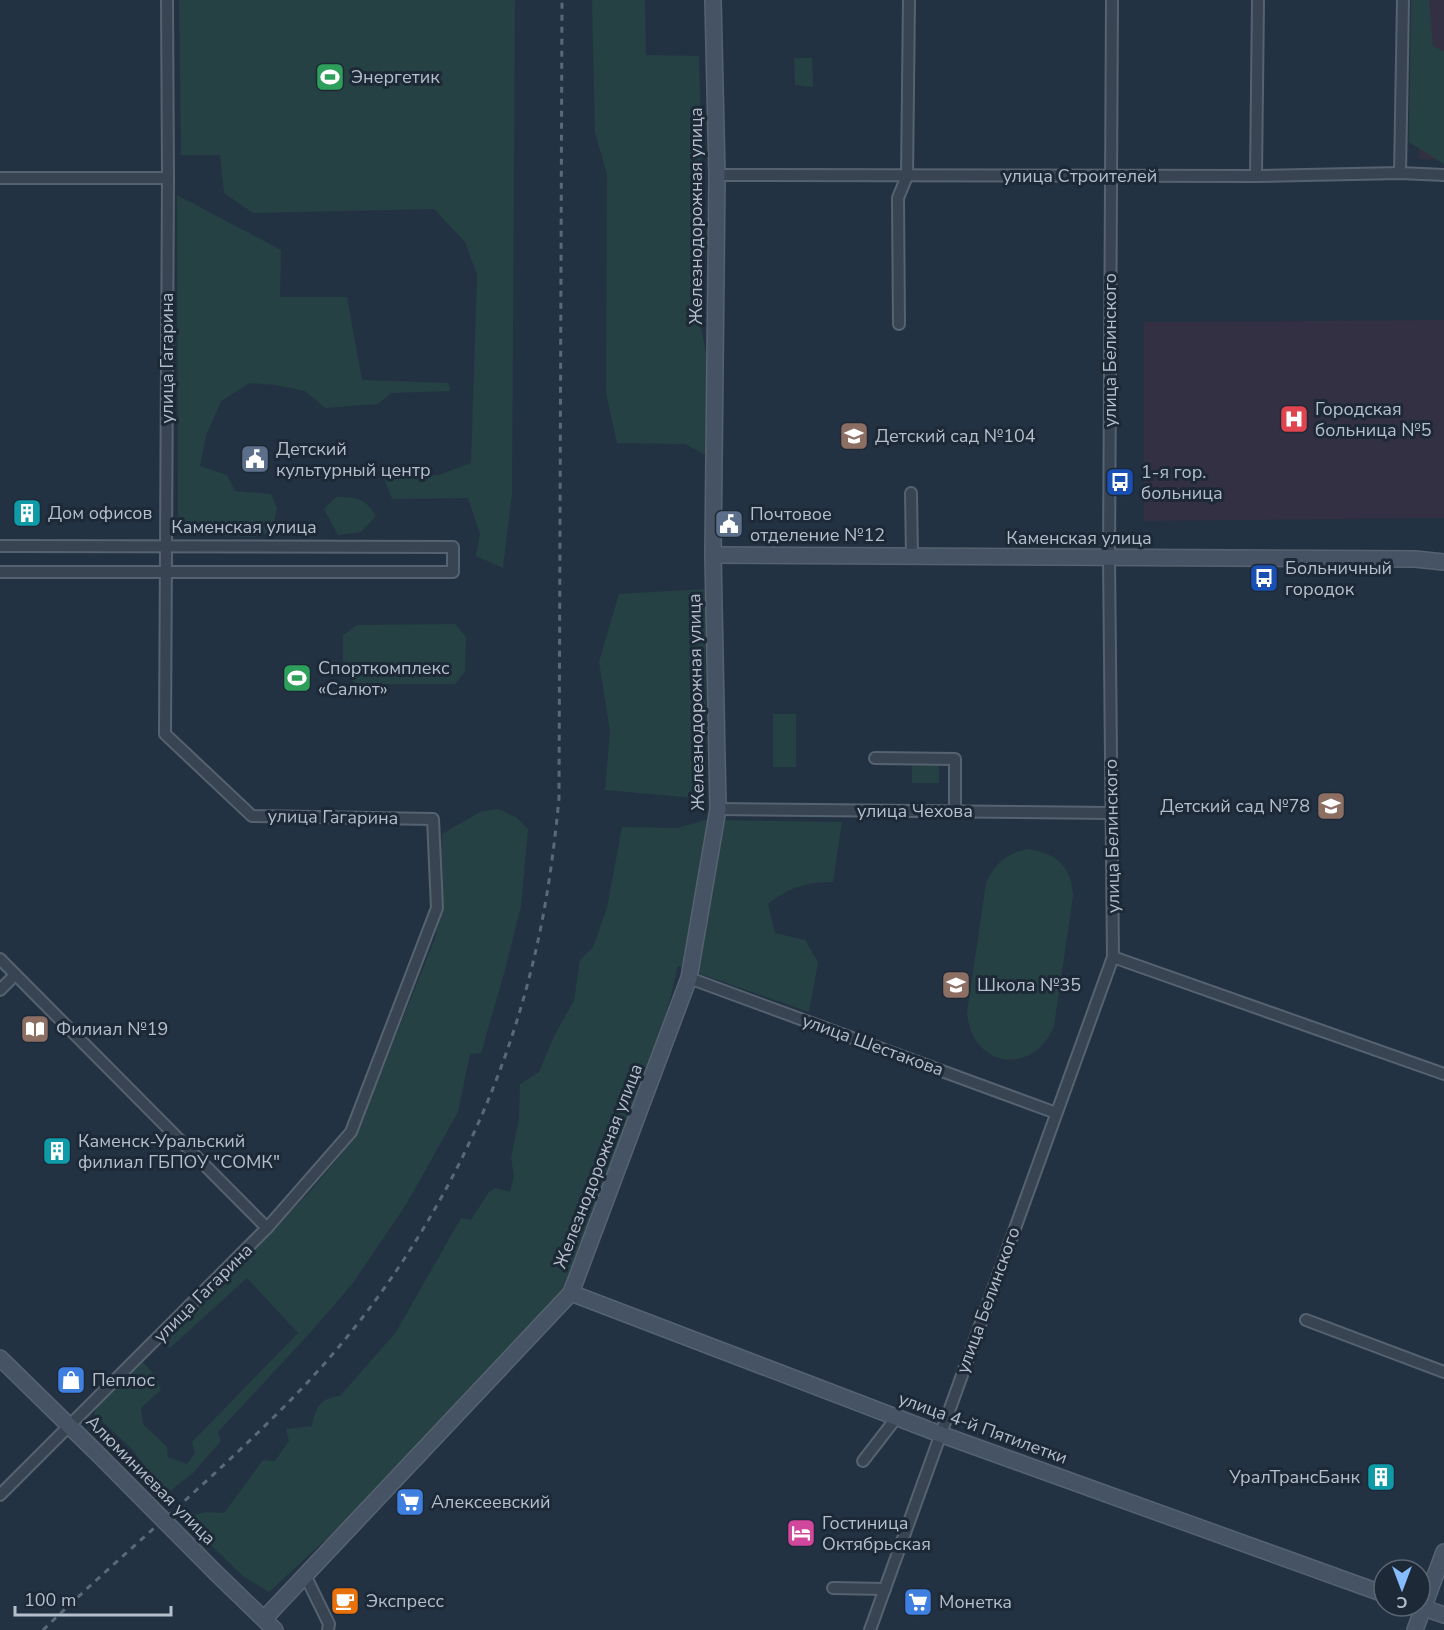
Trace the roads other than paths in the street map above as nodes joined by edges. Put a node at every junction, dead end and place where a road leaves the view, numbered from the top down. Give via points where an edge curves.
1 (166, 0) edge
2 (713, 0) edge
3 (909, 0) edge
4 (1112, 0) edge
5 (1258, 0) edge
6 (1403, 0) edge
7 (1400, 173) junction
8 (1111, 175) junction
9 (1444, 175) edge
10 (717, 176) junction
11 (907, 176) junction
12 (1256, 176) junction
13 (0, 178) edge
14 (168, 178) junction
15 (899, 324) dead end
16 (911, 493) dead end
17 (0, 546) edge
18 (167, 546) junction
19 (713, 555) junction
20 (912, 556) junction
21 (1109, 558) junction
22 (1444, 562) edge
23 (0, 572) edge
24 (167, 572) junction
25 (875, 758) dead end
26 (718, 809) junction
27 (955, 811) junction
28 (1112, 813) junction
29 (1113, 957) junction
30 (0, 959) edge
31 (15, 975) junction
32 (689, 978) junction
33 (0, 990) edge
34 (1444, 1074) edge
35 (1056, 1113) junction
36 (267, 1228) junction
37 (571, 1293) junction
38 (1306, 1320) dead end
39 (0, 1358) edge
40 (1444, 1372) edge
41 (897, 1417) junction
42 (70, 1426) junction
43 (940, 1434) junction
44 (862, 1461) dead end
45 (0, 1495) edge
46 (1444, 1552) edge
47 (305, 1575) junction
48 (1432, 1581) edge
49 (833, 1588) dead end
50 (885, 1589) junction
51 (1372, 1590) edge
52 (264, 1618) junction
53 (275, 1630) edge
54 (328, 1630) edge
55 (870, 1630) edge

1 - 14 street, улица Гагарина
2 - 10 street, Железнодорожная улица
3 - 11 street
4 - 8 street, улица Белинского
5 - 12 street
6 - 7 street
7 - 9 street, улица Строителей
7 - 12 street, улица Строителей
8 - 11 street, улица Строителей
8 - 12 street, улица Строителей
8 - 21 street, улица Белинского
10 - 11 street, улица Строителей
10 - 19 street, Железнодорожная улица
11 - 15 street via 898,198
13 - 14 street
14 - 18 street, улица Гагарина
16 - 20 street
17 - 18 street, Каменская улица
18 - 24 street, улица Гагарина
18 - 24 street, Каменская улица via 453,547 453,572
19 - 20 street, Каменская улица
19 - 26 street, Железнодорожная улица
20 - 21 street, Каменская улица
21 - 22 street, Каменская улица
21 - 28 street, улица Белинского
23 - 24 street
24 - 36 street, улица Гагарина via 165,734 252,816 433,819 436,908 351,1132
25 - 27 street via 955,759
26 - 27 street, улица Чехова
26 - 32 street, Железнодорожная улица
27 - 28 street, улица Чехова
28 - 29 street, улица Белинского
29 - 34 street
29 - 35 street, улица Белинского
30 - 31 street
31 - 33 street
31 - 36 street
32 - 35 street, улица Шестакова
32 - 37 street, Железнодорожная улица
35 - 43 street, улица Белинского
36 - 42 street, улица Гагарина
37 - 41 street, улица 4-й Пятилетки
37 - 47 street, Железнодорожная улица
38 - 40 street
39 - 42 street, Алюминиевая улица
41 - 43 street, улица 4-й Пятилетки
41 - 44 street
42 - 45 street, улица Гагарина
42 - 52 street, Алюминиевая улица, bridge
43 - 50 street, улица Белинского
43 - 51 street, улица 4-й Пятилетки
46 - 48 street
47 - 52 street, Железнодорожная улица
47 - 54 street via 329,1624
49 - 50 street
50 - 55 street, улица Белинского
52 - 53 street, Алюминиевая улица

